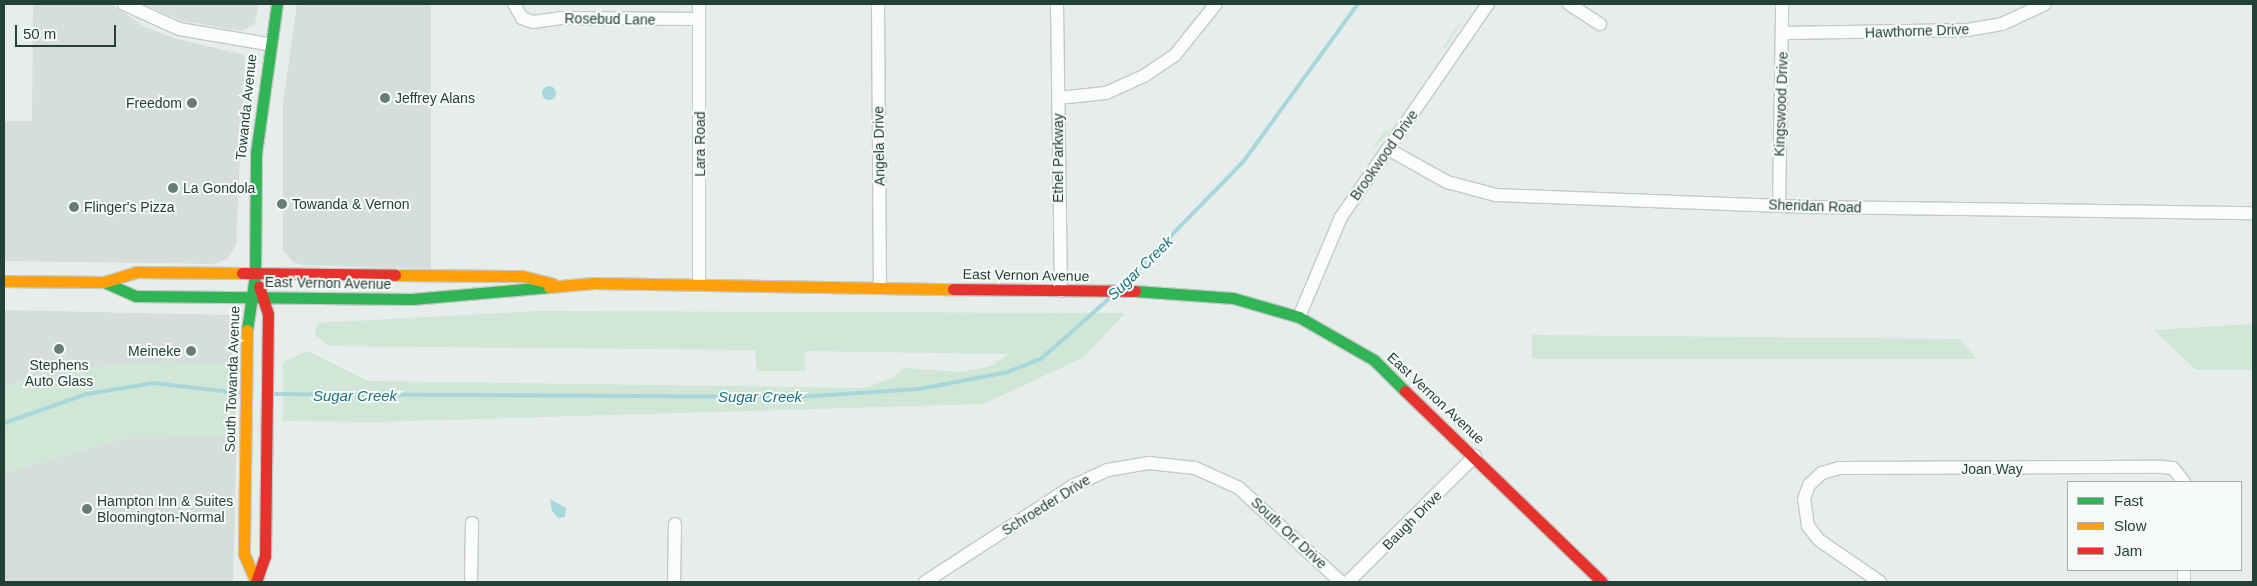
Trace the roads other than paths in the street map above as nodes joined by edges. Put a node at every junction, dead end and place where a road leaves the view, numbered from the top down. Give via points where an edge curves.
1 (124, 4) edge
2 (277, 4) edge
3 (514, 4) edge
4 (699, 4) edge
5 (878, 4) edge
6 (1057, 4) edge
7 (1216, 4) edge
8 (1488, 4) edge
9 (1569, 4) edge
10 (1782, 4) edge
11 (2045, 4) edge
12 (699, 20) junction
13 (1600, 24) dead end
14 (1783, 33) junction
15 (268, 44) junction
16 (1058, 98) junction
17 (1388, 149) junction
18 (1779, 205) junction
19 (2253, 213) edge
20 (255, 275) junction
21 (4, 282) edge
22 (104, 282) junction
23 (554, 284) junction
24 (699, 284) junction
25 (880, 288) junction
26 (1063, 291) junction
27 (251, 296) junction
28 (264, 296) junction
29 (1299, 317) junction
30 (1475, 456) junction
31 (1180, 464) joint
32 (2182, 478) edge
33 (472, 523) dead end
34 (675, 524) dead end
35 (256, 582) edge
36 (471, 582) edge
37 (674, 582) edge
38 (925, 582) edge
39 (1341, 582) edge
40 (1348, 582) edge
41 (1602, 582) edge
42 (1880, 582) edge

1 - 15 street via 180,29
2 - 15 main road, Towanda Avenue
3 - 12 street, Rosebud Lane via 522,18 533,22 561,18
4 - 12 street, Lara Road
5 - 25 street, Angela Drive
6 - 16 street
7 - 16 street, Ethel Parkway via 1175,54 1137,80 1099,95
8 - 17 street, Brookwood Drive
9 - 13 street
10 - 14 street, Kingswood Drive
11 - 14 street, Hawthorne Drive via 2002,24 1968,30
12 - 24 street, Lara Road
14 - 18 street, Kingswood Drive
15 - 20 main road, Towanda Avenue via 256,153
16 - 26 street, Ethel Parkway
17 - 18 street, Sheridan Road via 1447,182 1496,195
17 - 29 street, Brookwood Drive via 1329,239
18 - 19 street, Sheridan Road
20 - 22 main road, East Vernon Avenue via 136,272
20 - 23 main road, East Vernon Avenue via 522,276
20 - 27 main road, South Towanda Avenue
20 - 28 main road, South Towanda Avenue
21 - 22 main road, East Vernon Avenue
22 - 27 main road, East Vernon Avenue via 136,296
23 - 24 main road, East Vernon Avenue
23 - 28 main road, East Vernon Avenue via 524,292 447,298
24 - 25 main road, East Vernon Avenue
25 - 26 main road, East Vernon Avenue
26 - 29 main road, East Vernon Avenue via 1171,292 1233,298
27 - 28 main road, East Vernon Avenue
27 - 35 main road, South Towanda Avenue via 245,367 244,554
28 - 35 main road, South Towanda Avenue via 267,367 265,556
29 - 30 main road, East Vernon Avenue via 1374,360
30 - 40 street, Baugh Drive
30 - 41 main road, East Vernon Avenue
31 - 38 street, Schroeder Drive via 1133,464 1096,474
31 - 39 street, South Orr Drive via 1224,479 1257,500
32 - 42 street, Joan Way via 2164,467 1839,468 1822,473 1808,487 1804,508 1812,533
33 - 36 street
34 - 37 street

